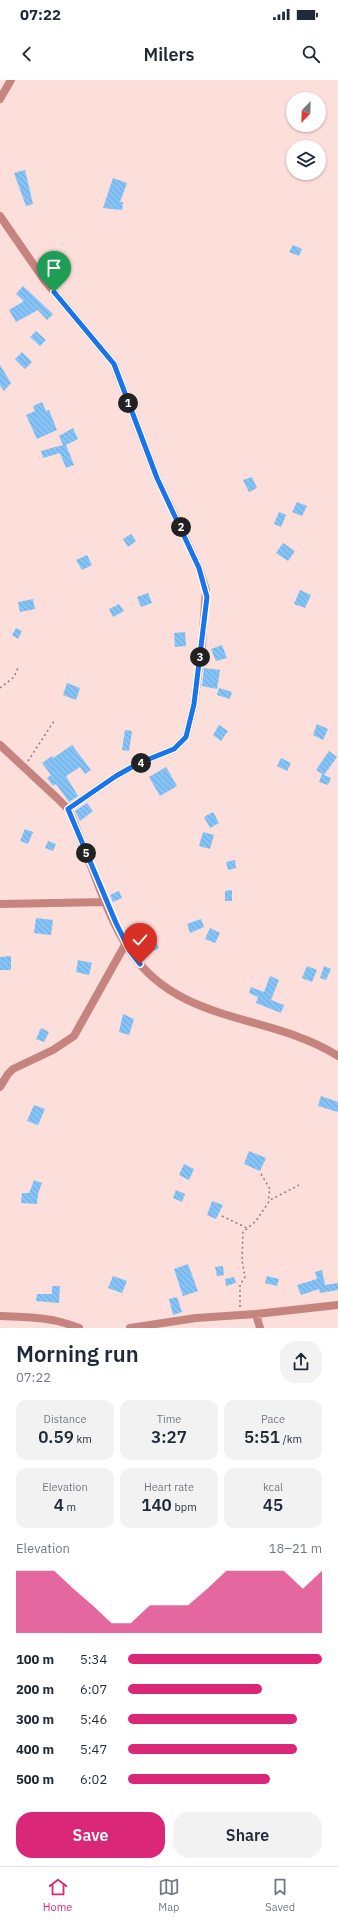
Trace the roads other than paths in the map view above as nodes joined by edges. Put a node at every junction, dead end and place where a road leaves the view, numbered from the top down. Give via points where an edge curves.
1 (11, 80) edge
2 (0, 99) edge
3 (0, 216) edge
4 (0, 745) edge
5 (68, 809) junction
6 (106, 902) junction
7 (0, 904) edge
8 (126, 943) junction
9 (338, 1056) edge
10 (0, 1087) edge
11 (338, 1304) edge
12 (256, 1314) junction
13 (0, 1316) edge
14 (78, 1328) edge
15 (130, 1328) edge
16 (260, 1328) edge

1 - 2 street
3 - 5 street via 45,281 114,364 157,478 199,568 206,590 194,704 186,737 174,749 139,763 116,776
4 - 5 street
5 - 6 street
6 - 7 street
6 - 8 street
8 - 9 street via 140,964 172,992 214,1012 290,1033
8 - 10 street via 74,1036 53,1050 14,1069
11 - 12 street
12 - 15 street via 196,1318
12 - 16 street
13 - 14 street via 58,1320

